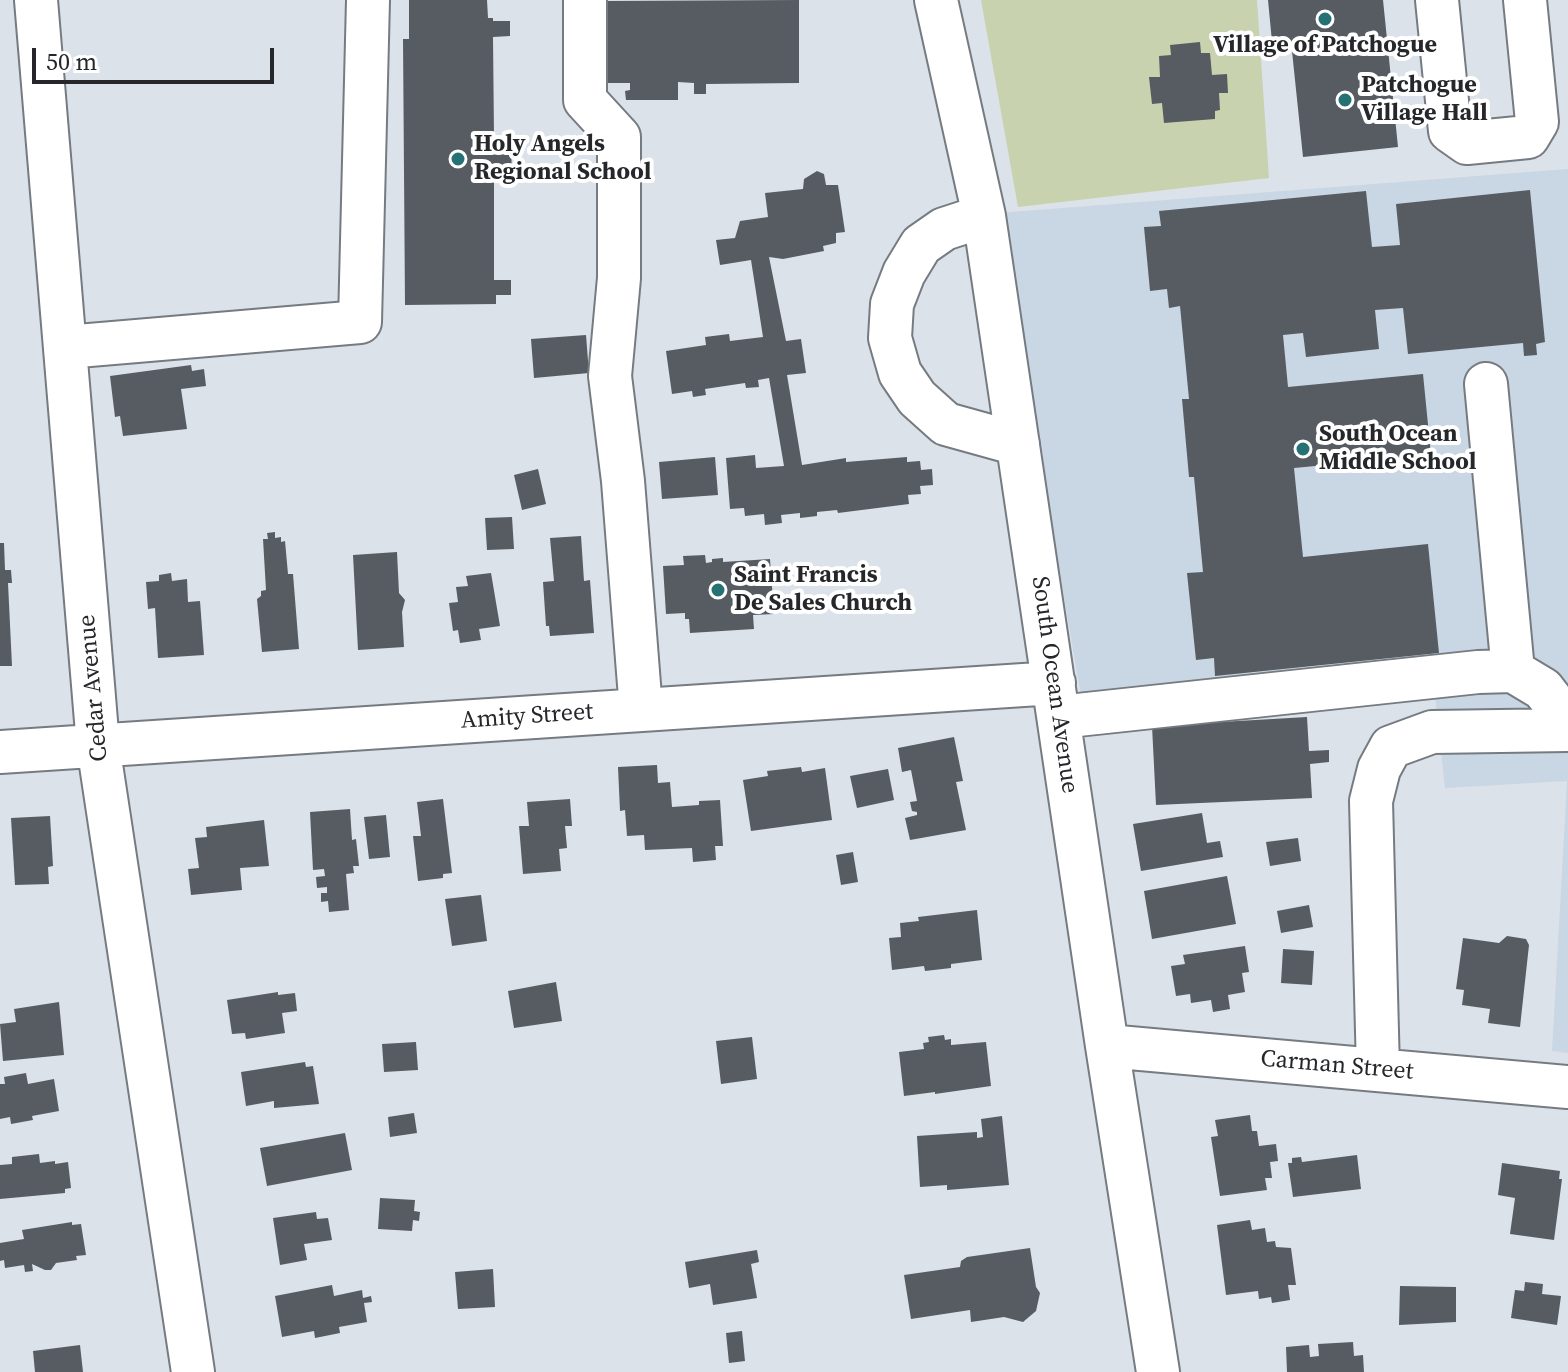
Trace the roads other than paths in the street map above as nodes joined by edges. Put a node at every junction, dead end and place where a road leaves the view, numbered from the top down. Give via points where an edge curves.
1 (36, 0) edge
2 (368, 0) edge
3 (585, 0) edge
4 (936, 0) edge
5 (1437, 0) edge
6 (1525, 0) edge
7 (984, 216) junction
8 (66, 347) junction
9 (1486, 384) dead end
10 (1018, 444) junction
11 (1513, 671) junction
12 (1056, 700) junction
13 (641, 710) junction
14 (1568, 721) edge
15 (1568, 730) edge
16 (98, 745) junction
17 (0, 752) edge
18 (1107, 1046) junction
19 (1378, 1070) junction
20 (1567, 1075) edge
21 (193, 1372) edge
22 (1158, 1372) edge

1 - 8 street, Cedar Avenue
2 - 8 street via 360,322
3 - 13 street via 585,100 619,137 619,278 610,376
4 - 7 street, South Ocean Avenue
5 - 6 street via 1450,131 1467,143 1528,137 1537,122
7 - 10 street, South Ocean Avenue
7 - 10 street via 944,229 921,245 892,304 890,338 900,373 917,398 946,424
8 - 16 street, Cedar Avenue
9 - 11 street
10 - 12 street, South Ocean Avenue
11 - 12 street, Amity Street
11 - 14 street via 1543,689
12 - 13 street, Amity Street
12 - 18 street, South Ocean Avenue
13 - 16 street, Amity Street
15 - 19 street via 1432,732 1391,747 1371,801
16 - 17 street, Amity Street
16 - 21 street, Cedar Avenue
18 - 19 street, Carman Street
18 - 22 street, South Ocean Avenue
19 - 20 street, Carman Street

